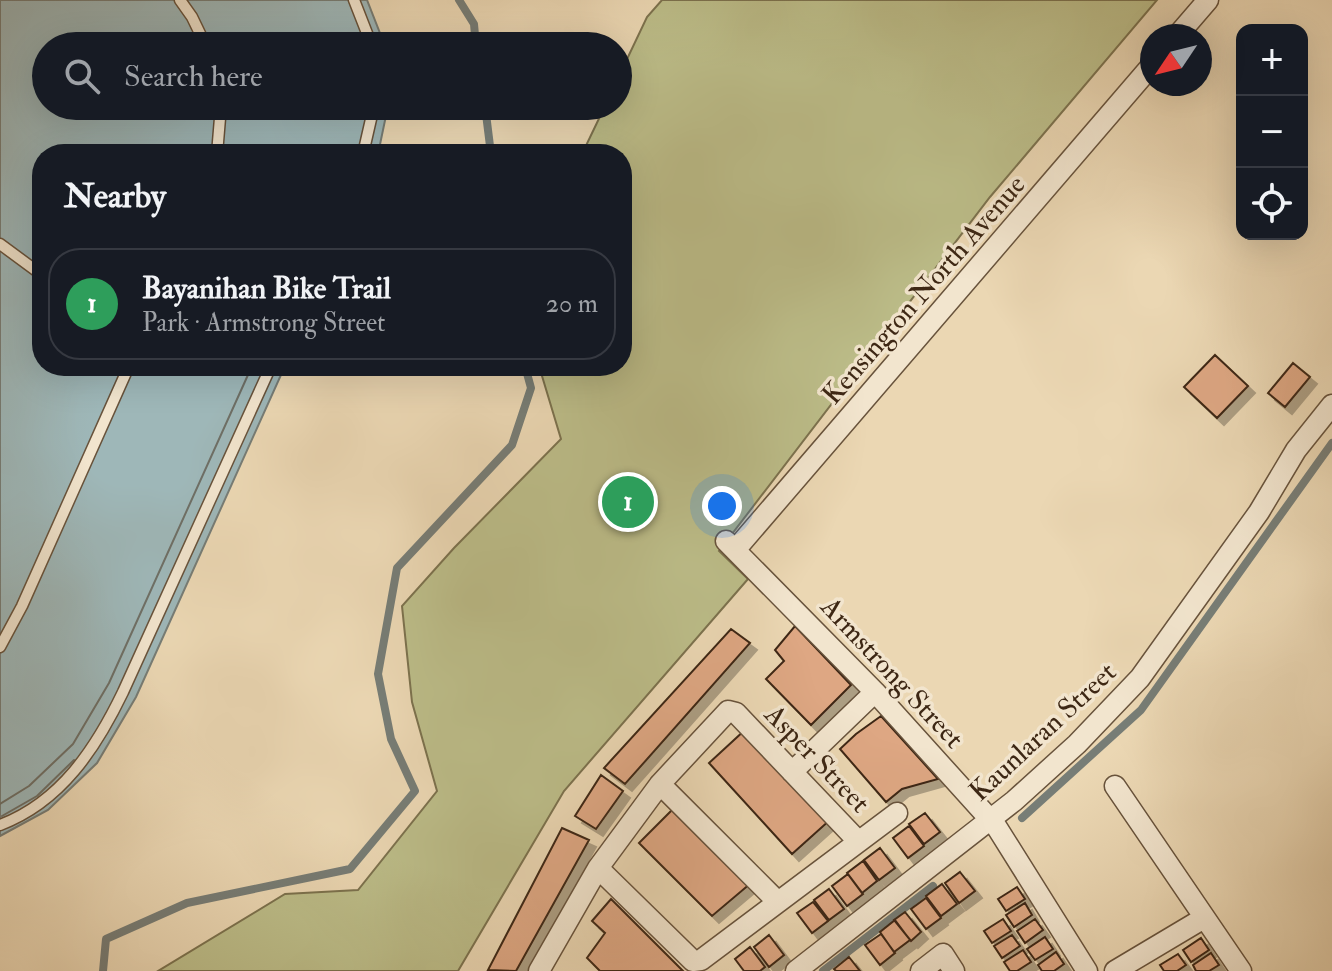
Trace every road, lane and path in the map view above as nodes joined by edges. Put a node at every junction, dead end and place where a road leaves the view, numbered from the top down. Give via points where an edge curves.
1 (180, 0) edge
2 (354, 0) edge
3 (1208, 0) edge
4 (1187, 24) edge
5 (199, 32) edge
6 (367, 32) edge
7 (1140, 79) edge
8 (220, 120) edge
9 (371, 120) edge
10 (218, 144) edge
11 (365, 144) edge
12 (0, 244) edge
13 (32, 268) edge
14 (125, 376) edge
15 (266, 376) edge
16 (1332, 405) edge
17 (731, 545) joint
18 (0, 647) edge
19 (875, 692) junction
20 (792, 772) junction
21 (660, 784) junction
22 (1115, 786) dead end
23 (897, 813) dead end
24 (990, 819) junction
25 (0, 825) edge
26 (858, 841) junction
27 (598, 868) junction
28 (778, 902) junction
29 (1204, 918) junction
30 (540, 970) edge
31 (796, 971) edge
32 (921, 971) edge
33 (954, 971) edge
34 (1087, 971) edge
35 (1115, 971) edge
36 (1241, 971) edge

1 - 5 lane
2 - 6 lane
3 - 4 street
7 - 17 street, Kensington North Avenue
8 - 10 lane
9 - 11 lane
12 - 13 lane
14 - 18 lane
15 - 25 lane via 99,738 62,784 26,813
16 - 24 street, Kaunlaran Street via 1140,678 1037,782
17 - 19 street, Armstrong Street
19 - 20 street
19 - 24 street, Armstrong Street
20 - 21 street, Asper Street via 736,713 728,711
20 - 26 street, Asper Street
21 - 27 street
21 - 28 street
22 - 29 street
23 - 26 street
24 - 31 street, Kaunlaran Street
24 - 34 street, Armstrong Street
26 - 28 street
27 - 28 street via 693,961
27 - 30 street
29 - 35 street
29 - 36 street
32 - 33 street via 943,954

